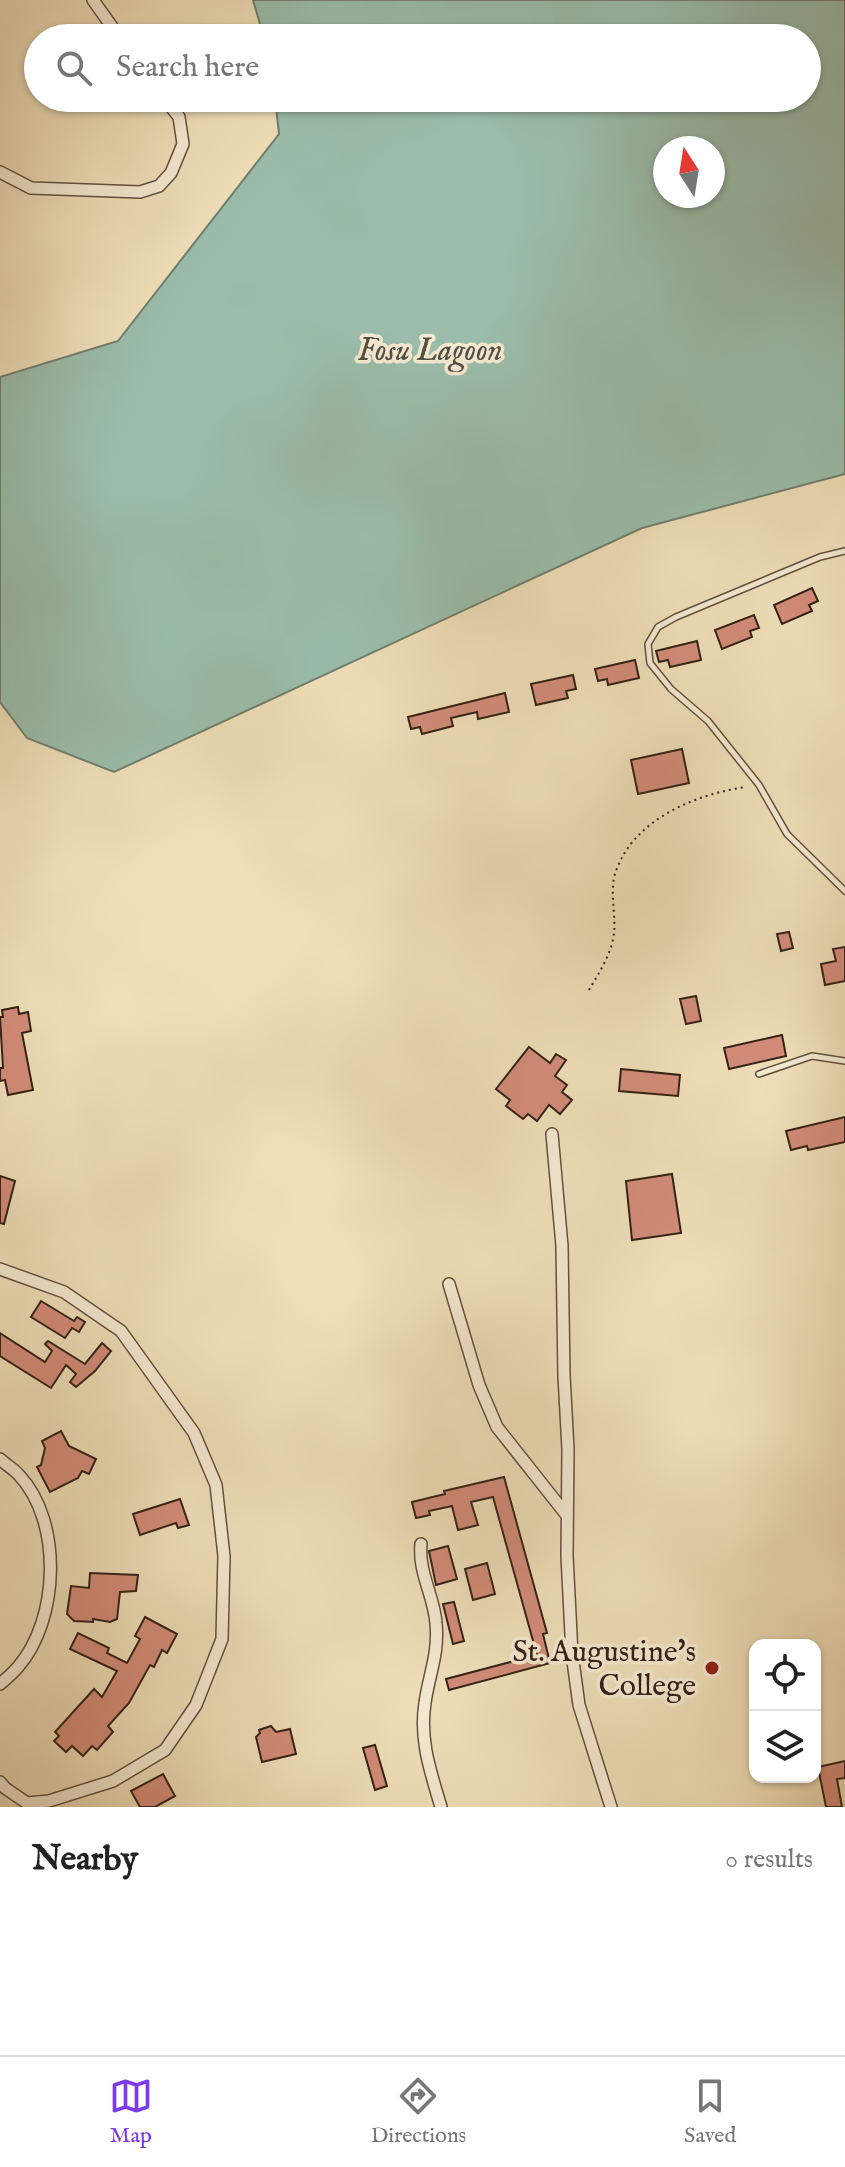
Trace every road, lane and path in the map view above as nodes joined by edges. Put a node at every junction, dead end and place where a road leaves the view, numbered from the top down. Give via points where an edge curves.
1 (93, 0) edge
2 (110, 24) edge
3 (175, 112) edge
4 (0, 172) edge
5 (845, 551) edge
6 (759, 785) junction
7 (845, 891) edge
8 (589, 990) dead end
9 (845, 1061) edge
10 (759, 1074) dead end
11 (552, 1134) dead end
12 (0, 1269) edge
13 (449, 1284) dead end
14 (0, 1459) edge
15 (566, 1514) junction
16 (421, 1544) dead end
17 (0, 1684) edge
18 (0, 1782) edge
19 (441, 1807) edge
20 (611, 1807) edge

1 - 2 street
3 - 4 street via 183,144 159,186 140,192 31,188
5 - 6 lane via 676,617 658,627 648,644 650,663 708,721
6 - 7 lane via 787,834
6 - 8 path via 710,795 634,837 615,873 614,936
9 - 10 lane via 812,1056
11 - 15 street via 562,1246
12 - 18 street via 64,1292 121,1331 194,1433 216,1485 224,1556 222,1639 196,1705 165,1750 113,1781 49,1801 27,1803
13 - 15 street via 497,1427
14 - 17 street via 20,1476 40,1509 49,1540 51,1587 37,1636 19,1666
15 - 20 street via 573,1667 579,1705
16 - 19 street via 438,1649 425,1700 423,1738

